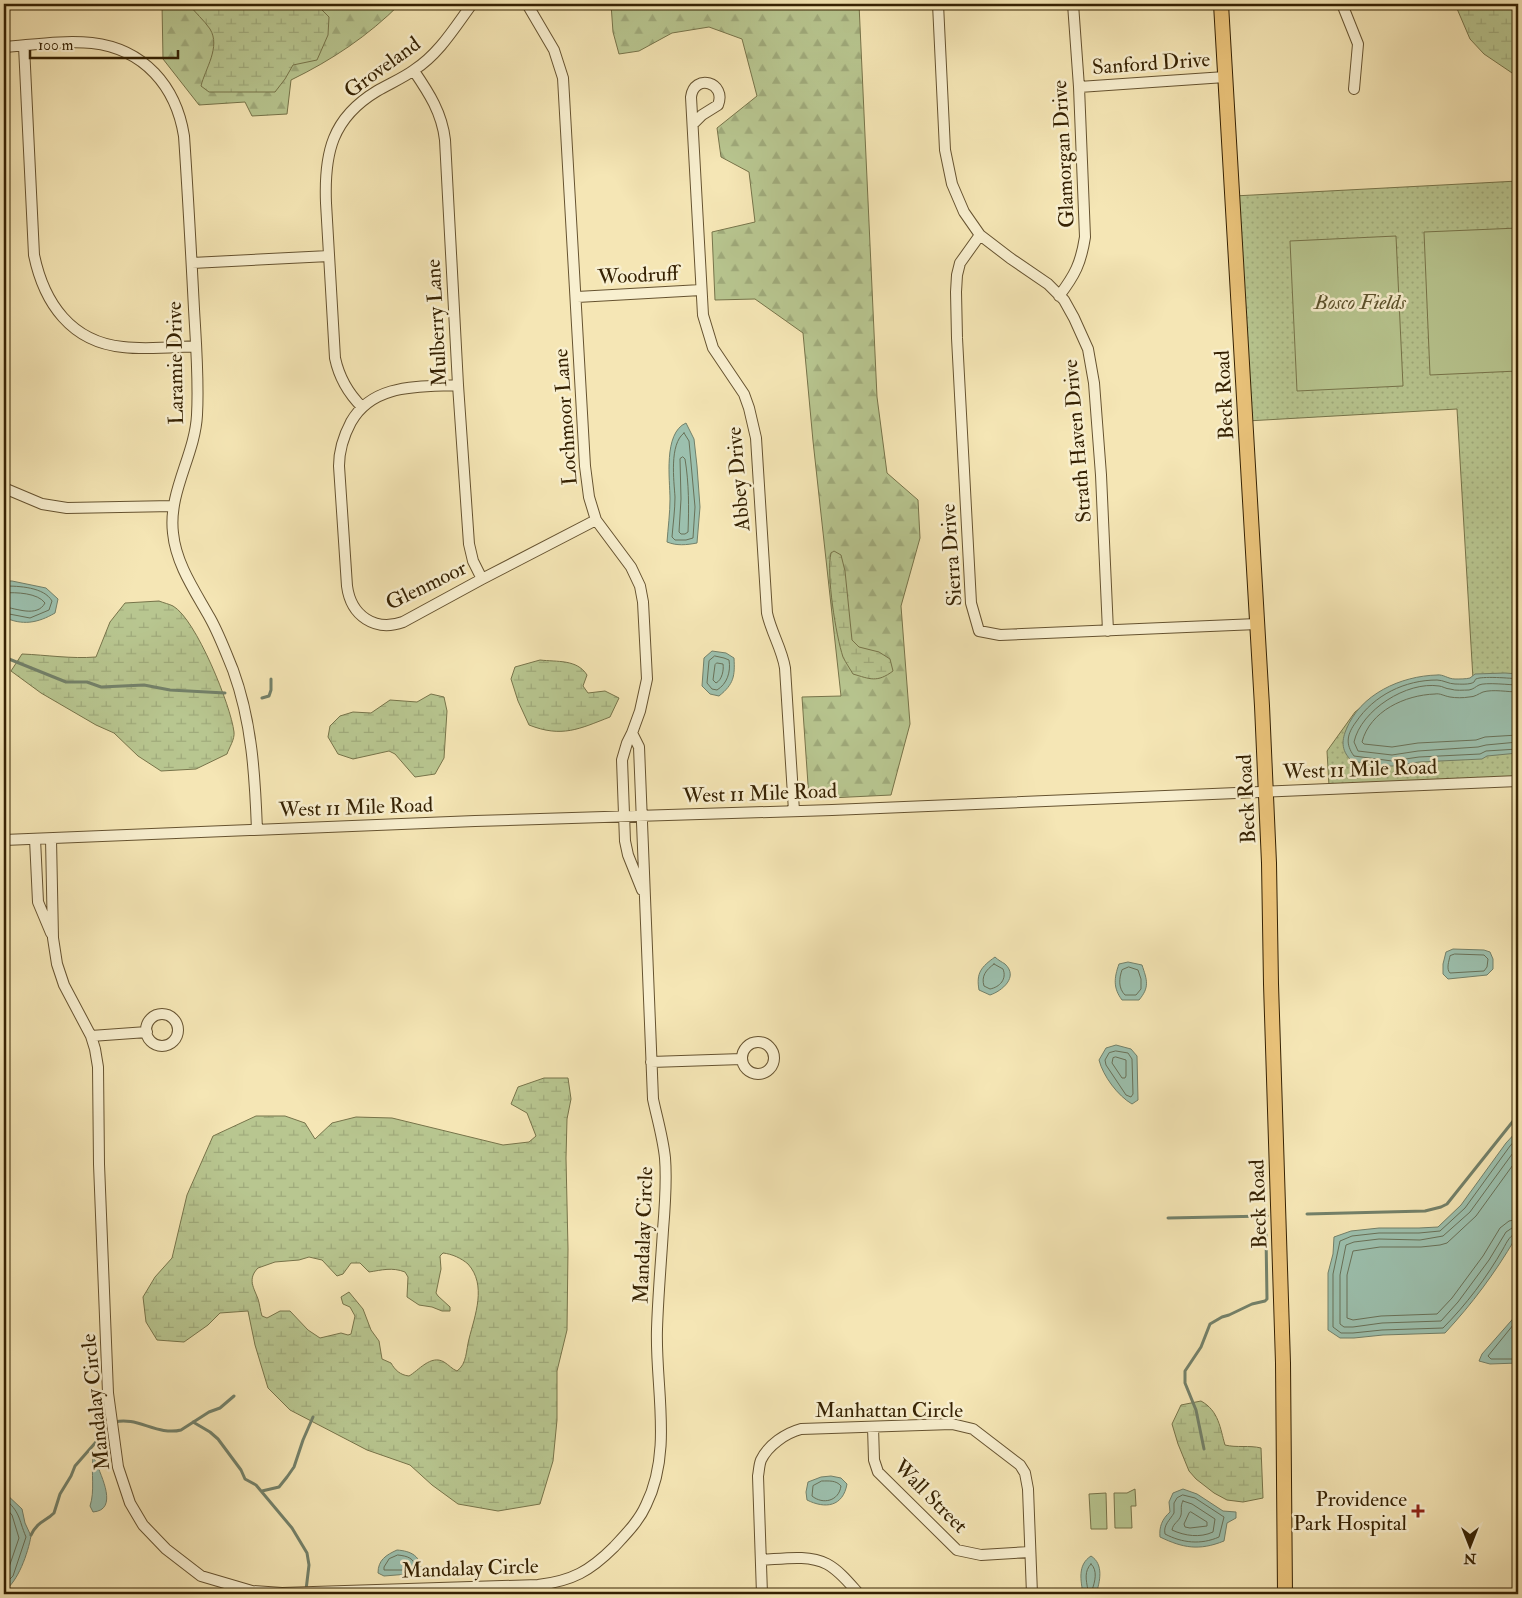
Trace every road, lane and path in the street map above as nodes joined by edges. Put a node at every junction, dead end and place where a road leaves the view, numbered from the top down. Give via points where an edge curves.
1 (472, 4) edge
2 (527, 4) edge
3 (938, 4) edge
4 (1074, 4) edge
5 (1221, 4) edge
6 (1342, 4) edge
7 (24, 46) junction
8 (4, 47) edge
9 (414, 70) junction
10 (1225, 77) junction
11 (1079, 87) junction
12 (1354, 89) dead end
13 (693, 124) dead end
14 (980, 234) junction
15 (329, 256) junction
16 (192, 263) junction
17 (701, 290) junction
18 (1059, 296) junction
19 (576, 297) junction
20 (196, 346) junction
21 (458, 385) junction
22 (362, 407) junction
23 (4, 488) edge
24 (173, 506) junction
25 (596, 520) junction
26 (482, 579) junction
27 (1257, 624) junction
28 (1108, 631) junction
29 (632, 733) junction
30 (1518, 781) edge
31 (1266, 791) junction
32 (794, 811) junction
33 (624, 816) junction
34 (642, 816) junction
35 (257, 830) junction
36 (35, 839) junction
37 (50, 839) junction
38 (4, 840) edge
39 (645, 897) junction
40 (53, 938) junction
41 (146, 1032) dead end
42 (91, 1036) junction
43 (742, 1059) dead end
44 (651, 1062) junction
45 (873, 1427) junction
46 (1030, 1552) junction
47 (761, 1560) junction
48 (762, 1594) edge
49 (859, 1594) edge
50 (1032, 1594) edge
51 (1285, 1594) edge

1 - 9 street, Groveland via 434,54
2 - 19 street, Lochmoor Lane via 554,50 563,78
3 - 14 street, Strath Haven Drive via 945,150 952,184 964,212
4 - 11 street, Glamorgan Drive
5 - 10 main road, Beck Road
6 - 12 street via 1358,44
7 - 8 street, Laramie Drive
7 - 16 street, Laramie Drive via 79,43 113,47 142,62 164,84 176,104 184,136
7 - 20 street via 34,255 48,298 70,325 107,344 137,348
9 - 15 street, Groveland via 362,101 334,136 325,180
9 - 21 street, Mulberry Lane via 431,96 443,124
10 - 11 street, Sanford Drive
10 - 27 main road, Beck Road
11 - 18 street, Glamorgan Drive via 1086,237 1073,277
13 - 17 street, Abbey Drive
14 - 18 street, Strath Haven Drive via 1048,284
14 - 28 street, Sierra Drive via 960,263 956,275 956,338 971,603 975,621 979,631 1000,635
15 - 16 street
15 - 22 street via 337,365 348,390
16 - 20 street, Laramie Drive
17 - 19 street, Woodruff
17 - 32 street, Abbey Drive via 710,342 744,394 756,438 766,600 770,625 785,668
18 - 28 street, Strath Haven Drive via 1074,318 1088,349 1094,383
19 - 25 street, Lochmoor Lane via 586,481
20 - 24 street, Laramie Drive via 196,431
21 - 22 street, Glenmoor via 397,390
21 - 26 street, Mulberry Lane via 469,544
22 - 26 street, Glenmoor via 344,435 339,458 347,586 349,600 355,610 374,623 393,626
23 - 24 street via 42,504 67,508
24 - 35 street, Laramie Drive via 172,531 178,556 212,621 244,707 254,766
25 - 26 street, Glenmoor
25 - 29 street, Lochmoor Lane via 631,567 642,595 647,679
27 - 28 street, Sierra Drive
27 - 31 main road, Beck Road
29 - 33 street, Lochmoor Lane via 622,756
29 - 34 street, Mandalay Circle via 639,747
30 - 31 street, West 11 Mile Road
31 - 32 street, West 11 Mile Road
31 - 51 main road, Beck Road via 1283,1363
32 - 34 street, West 11 Mile Road
33 - 34 street, West 11 Mile Road
33 - 35 street, West 11 Mile Road
33 - 39 street, Lochmoor Lane via 626,849
34 - 39 street, Mandalay Circle
35 - 37 street, West 11 Mile Road
36 - 37 street, West 11 Mile Road
36 - 38 street, West 11 Mile Road
36 - 40 street via 38,902
37 - 40 street, Mandalay Circle
39 - 44 street, Mandalay Circle
40 - 42 street, Mandalay Circle via 64,984
41 - 42 street
42 - 44 street, Mandalay Circle via 98,1068 108,1392 118,1467 144,1525 166,1549 200,1576 252,1591 282,1593 555,1583 585,1572 636,1522 653,1489 660,1457 657,1331 665,1158 652,1098
43 - 44 street
45 - 46 street, Wall Street via 874,1460 878,1472 958,1550 981,1555
45 - 46 street, Manhattan Circle via 952,1424 973,1428 983,1435 1025,1473
45 - 47 street, Manhattan Circle via 792,1431 765,1455 758,1476
46 - 50 street, Manhattan Circle
47 - 48 street, Manhattan Circle
47 - 49 street via 803,1558 821,1562 837,1571

